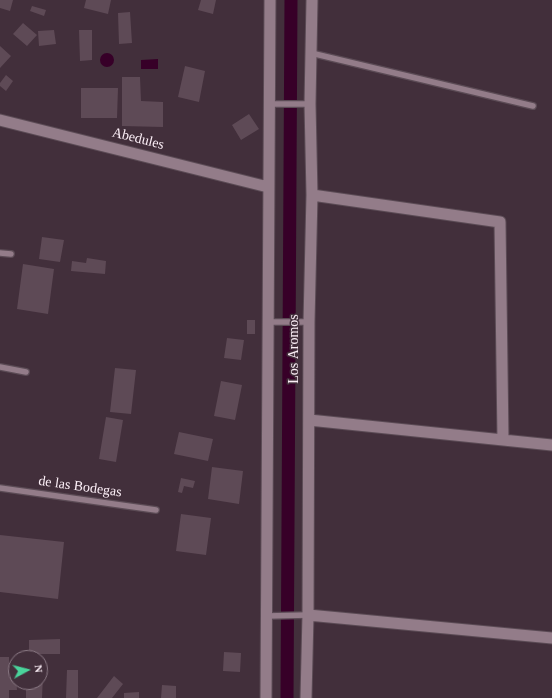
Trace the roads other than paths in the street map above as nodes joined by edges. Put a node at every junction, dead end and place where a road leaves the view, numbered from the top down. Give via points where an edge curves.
1 (270, 0) edge
2 (312, 0) edge
3 (311, 53) junction
4 (269, 104) junction
5 (310, 104) junction
6 (533, 106) dead end
7 (0, 120) edge
8 (268, 187) junction
9 (312, 195) junction
10 (0, 253) edge
11 (11, 254) dead end
12 (267, 322) junction
13 (308, 322) junction
14 (0, 367) edge
15 (26, 372) dead end
16 (309, 420) junction
17 (503, 440) junction
18 (552, 445) edge
19 (0, 488) edge
20 (156, 510) dead end
21 (308, 615) junction
22 (267, 616) junction
23 (552, 638) edge
24 (266, 698) edge
25 (306, 698) edge

1 - 4 street, Los Aromos
2 - 3 street, Los Aromos
3 - 5 street, Los Aromos
3 - 6 lane
4 - 5 lane
4 - 8 street, Los Aromos
5 - 9 street, Los Aromos
7 - 8 street, Abedules
8 - 12 street, Los Aromos
9 - 13 street, Los Aromos
9 - 17 street via 500,222
10 - 11 lane
12 - 13 lane
12 - 22 street, Los Aromos
13 - 16 street, Los Aromos
14 - 15 lane
16 - 17 street
16 - 21 street, Los Aromos
17 - 18 street
19 - 20 lane, de las Bodegas
21 - 22 lane
21 - 23 street
21 - 25 street, Los Aromos
22 - 24 street, Los Aromos

